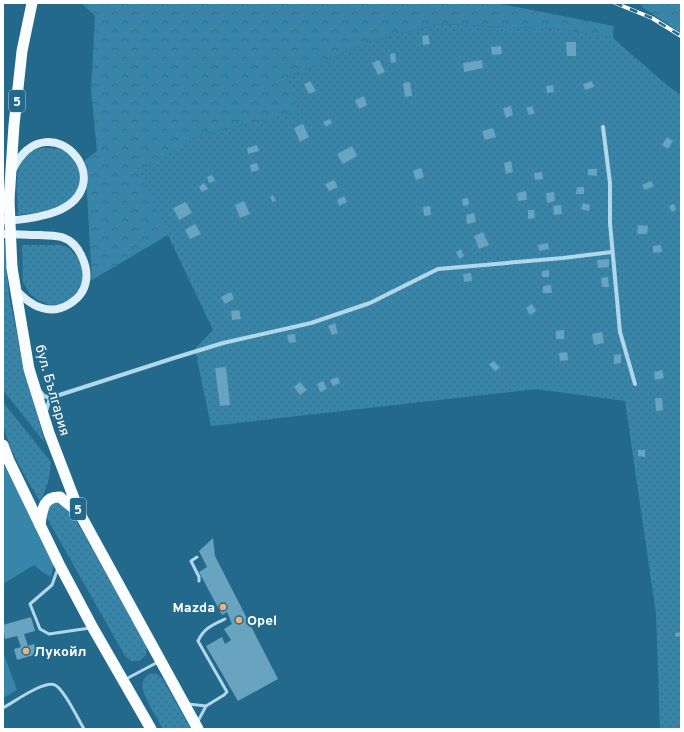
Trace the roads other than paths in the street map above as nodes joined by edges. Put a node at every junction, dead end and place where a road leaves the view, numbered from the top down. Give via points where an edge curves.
1 (32, 3) edge
2 (603, 127) dead end
3 (12, 171) junction
4 (3, 220) edge
5 (3, 234) edge
6 (612, 252) junction
7 (14, 288) junction
8 (32, 378) junction
9 (635, 384) dead end
10 (50, 398) junction
11 (45, 419) junction
12 (3, 445) edge
13 (3, 451) edge
14 (9, 461) junction
15 (80, 514) junction
16 (40, 525) junction
17 (197, 557) dead end
18 (59, 564) junction
19 (199, 581) dead end
20 (225, 619) dead end
21 (93, 628) junction
22 (161, 660) junction
23 (122, 680) junction
24 (183, 701) junction
25 (206, 706) junction
26 (3, 708) edge
27 (146, 725) edge
28 (197, 728) edge
29 (84, 729) edge

1 - 3 highway, бул. България / 5 via 22,51
2 - 6 street via 610,183
3 - 4 main road via 17,160 30,147 50,142 74,152 83,169 84,180 82,189 73,201 56,212 26,219
3 - 7 highway, бул. България / 5, bridge via 9,200
5 - 7 main road via 64,238 79,251 87,272 82,292 74,301 53,310 33,305
6 - 9 street via 620,332
6 - 10 street via 438,269 370,303 311,323 223,343
7 - 8 highway, бул. България / 5
8 - 10 street via 40,392
8 - 11 highway, бул. България / 5
10 - 11 street
11 - 15 highway, бул. България / 5
12 - 14 highway
13 - 14 highway
14 - 16 highway
15 - 16 highway via 66,501 55,497 46,501
15 - 22 highway, бул. България / 5
16 - 18 highway
17 - 19 lane via 191,561
18 - 21 highway
18 - 21 lane via 52,585 30,604 40,629 49,634
20 - 25 lane via 207,628 198,642 227,692
21 - 23 highway
22 - 23 lane
22 - 24 highway, бул. България / 5
23 - 27 highway
24 - 25 lane via 190,705
24 - 28 highway, бул. България / 5
25 - 28 lane
26 - 29 lane via 41,686 54,684 63,692

